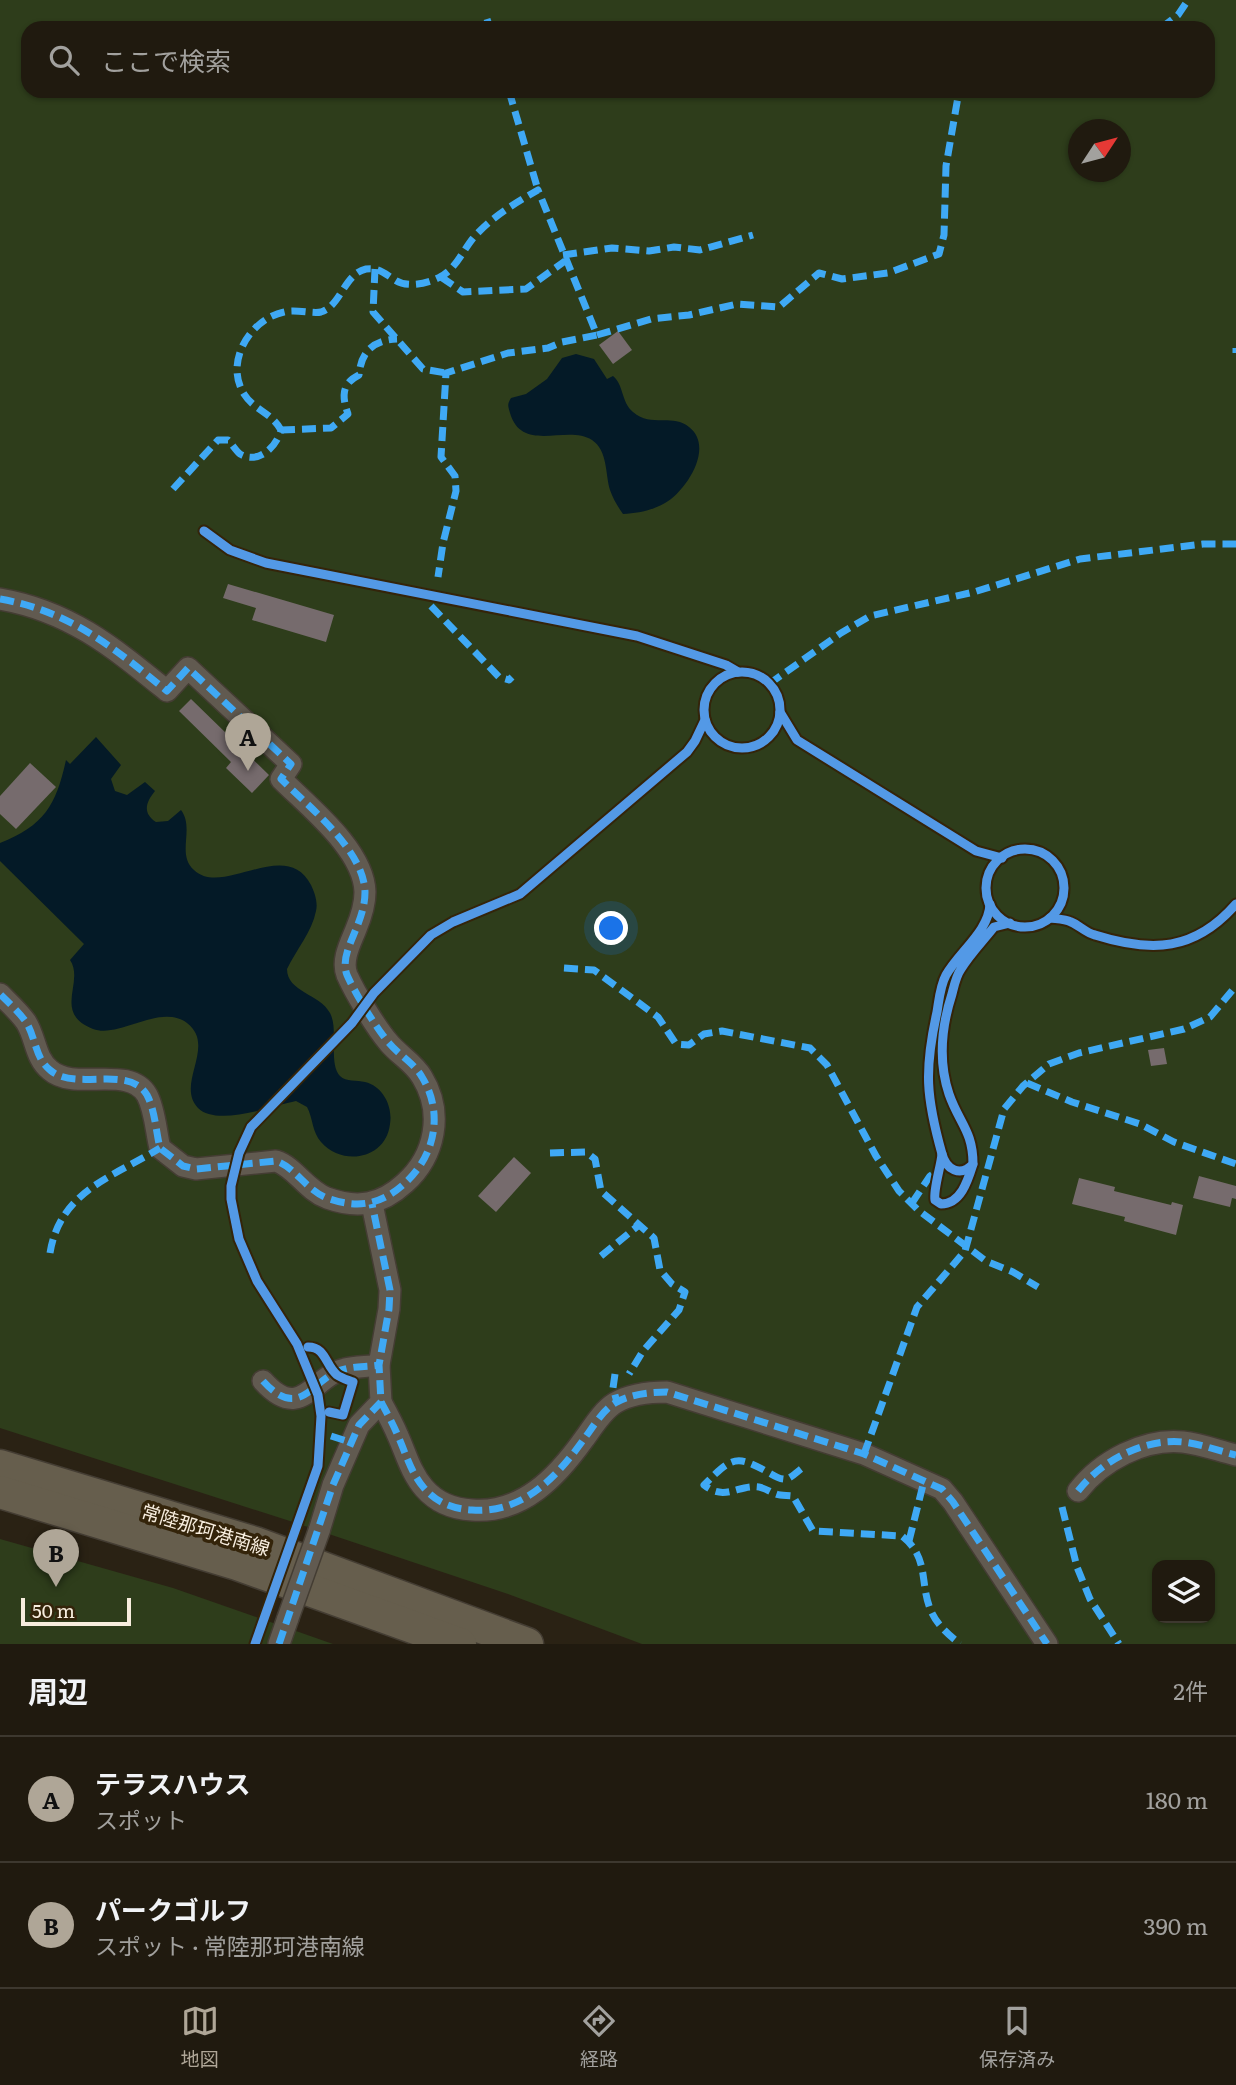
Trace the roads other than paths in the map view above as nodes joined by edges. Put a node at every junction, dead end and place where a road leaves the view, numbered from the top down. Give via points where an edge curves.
1 (0, 599) edge
2 (0, 994) edge
3 (372, 1204) junction
4 (379, 1365) junction
5 (263, 1381) dead end
6 (381, 1402) junction
7 (1236, 1455) edge
8 (1, 1486) edge
9 (1078, 1491) dead end
10 (279, 1644) edge
11 (460, 1644) edge
12 (527, 1644) edge
13 (1047, 1644) edge

1 - 3 street via 66,619 105,641 167,691 188,668 291,764 281,779 344,844 359,868 364,904 346,961 348,976 384,1037 422,1076 434,1112 427,1156 414,1175
2 - 3 street via 25,1021 39,1056 58,1076 116,1080 143,1090 151,1104 160,1148 183,1166 276,1161 326,1197
3 - 4 street via 390,1290
4 - 5 street via 345,1368 306,1395 294,1397 275,1393
4 - 6 street
6 - 10 street, bridge via 359,1425
6 - 13 street via 410,1468 425,1489 439,1502 460,1509 505,1508 526,1498 565,1465 607,1409 651,1392 667,1392 864,1454 942,1489
7 - 9 street via 1185,1443 1154,1445 1102,1466
8 - 11 highway, 常陸那珂港南線
8 - 12 highway, 常陸那珂港南線 via 255,1543

